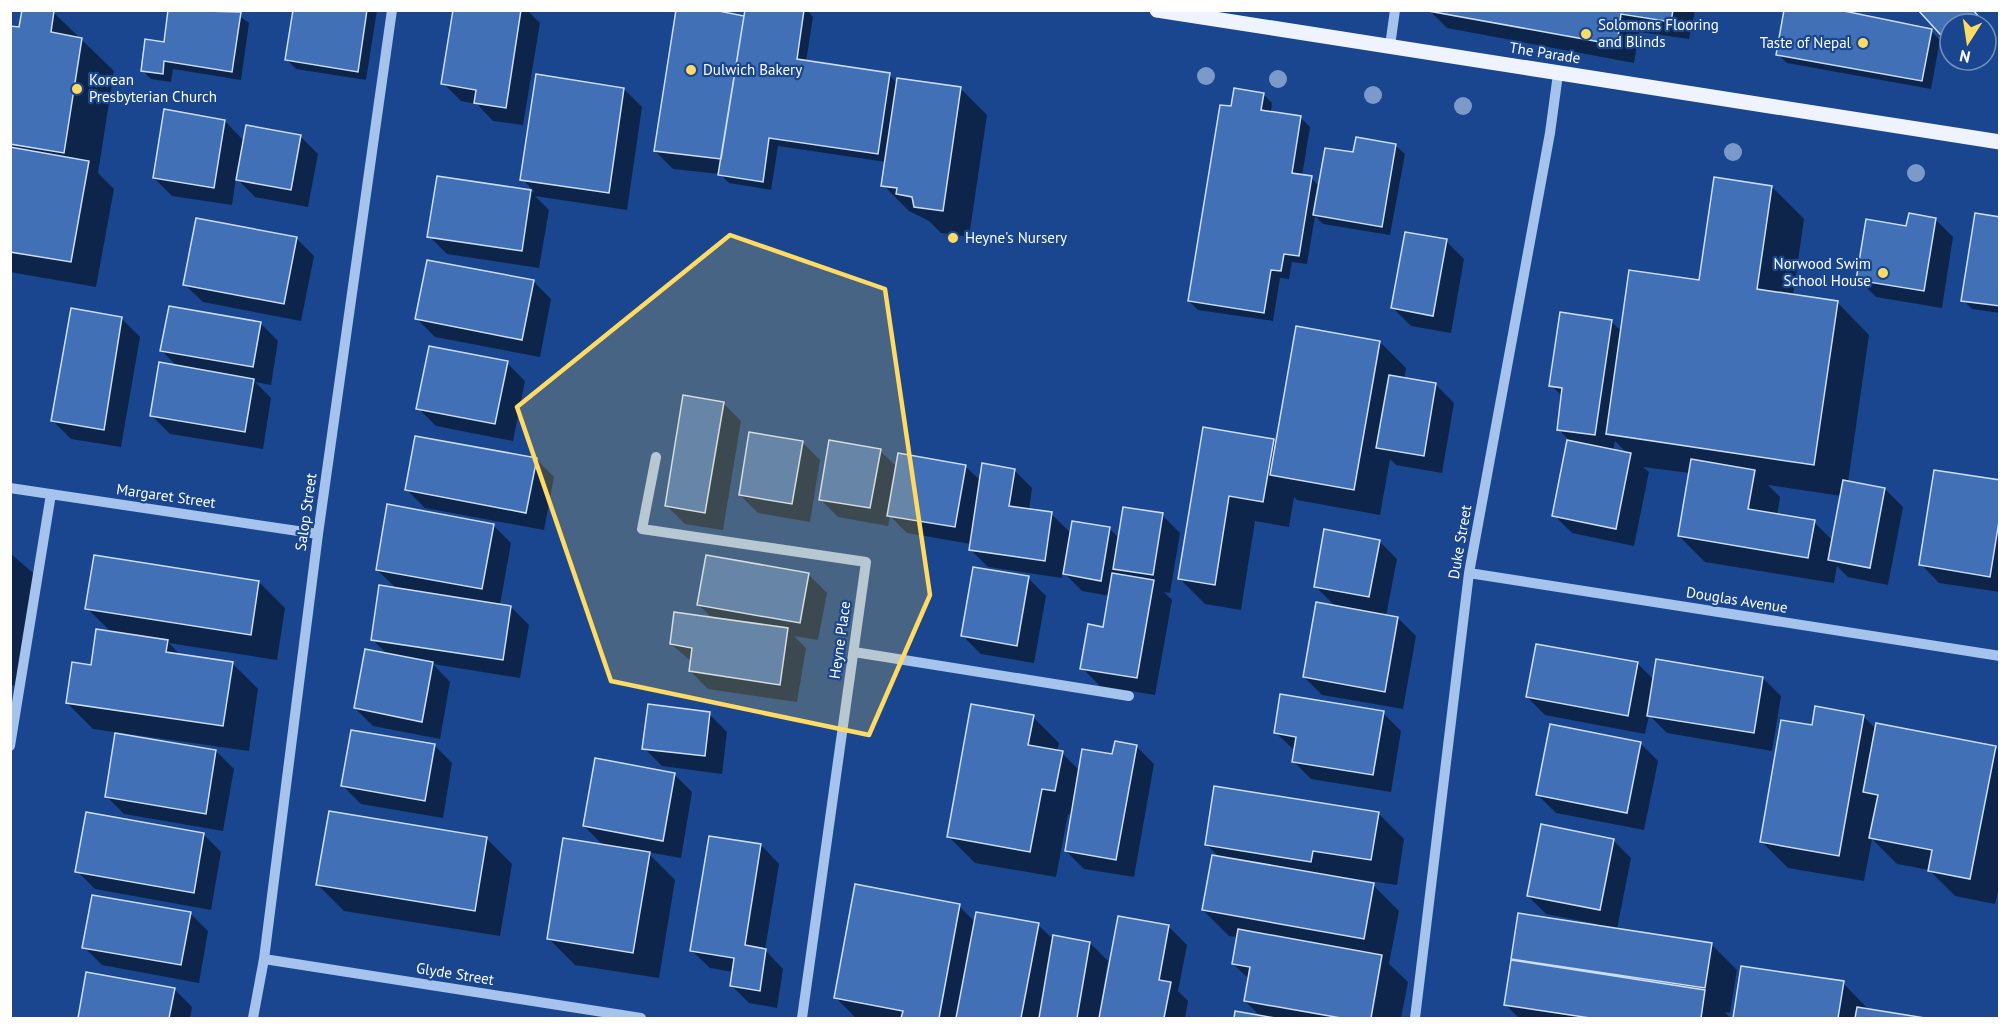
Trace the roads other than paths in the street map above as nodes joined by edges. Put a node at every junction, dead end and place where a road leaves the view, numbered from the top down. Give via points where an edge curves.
1 (392, 10) edge
2 (1157, 10) edge
3 (1395, 10) edge
4 (1389, 46) junction
5 (1558, 74) junction
6 (2000, 142) edge
7 (656, 457) dead end
8 (10, 489) edge
9 (51, 494) junction
10 (318, 534) junction
11 (1469, 573) junction
12 (854, 652) junction
13 (2000, 656) edge
14 (1129, 696) dead end
15 (10, 746) edge
16 (264, 958) junction
17 (253, 1018) edge
18 (641, 1018) edge
19 (801, 1018) edge
20 (1415, 1018) edge

1 - 10 street, Salop Street
2 - 4 main road, The Parade
3 - 4 street
4 - 5 main road, The Parade
5 - 6 main road, The Parade
5 - 11 street, Duke Street
7 - 12 street, Heyne Place via 642,529 866,561
8 - 9 street, Margaret Street
9 - 10 street, Margaret Street
9 - 15 street
10 - 16 street, Salop Street
11 - 13 street, Douglas Avenue
11 - 20 street, Duke Street
12 - 14 street
12 - 19 street, Heyne Place
16 - 17 street, Salop Street
16 - 18 street, Glyde Street

